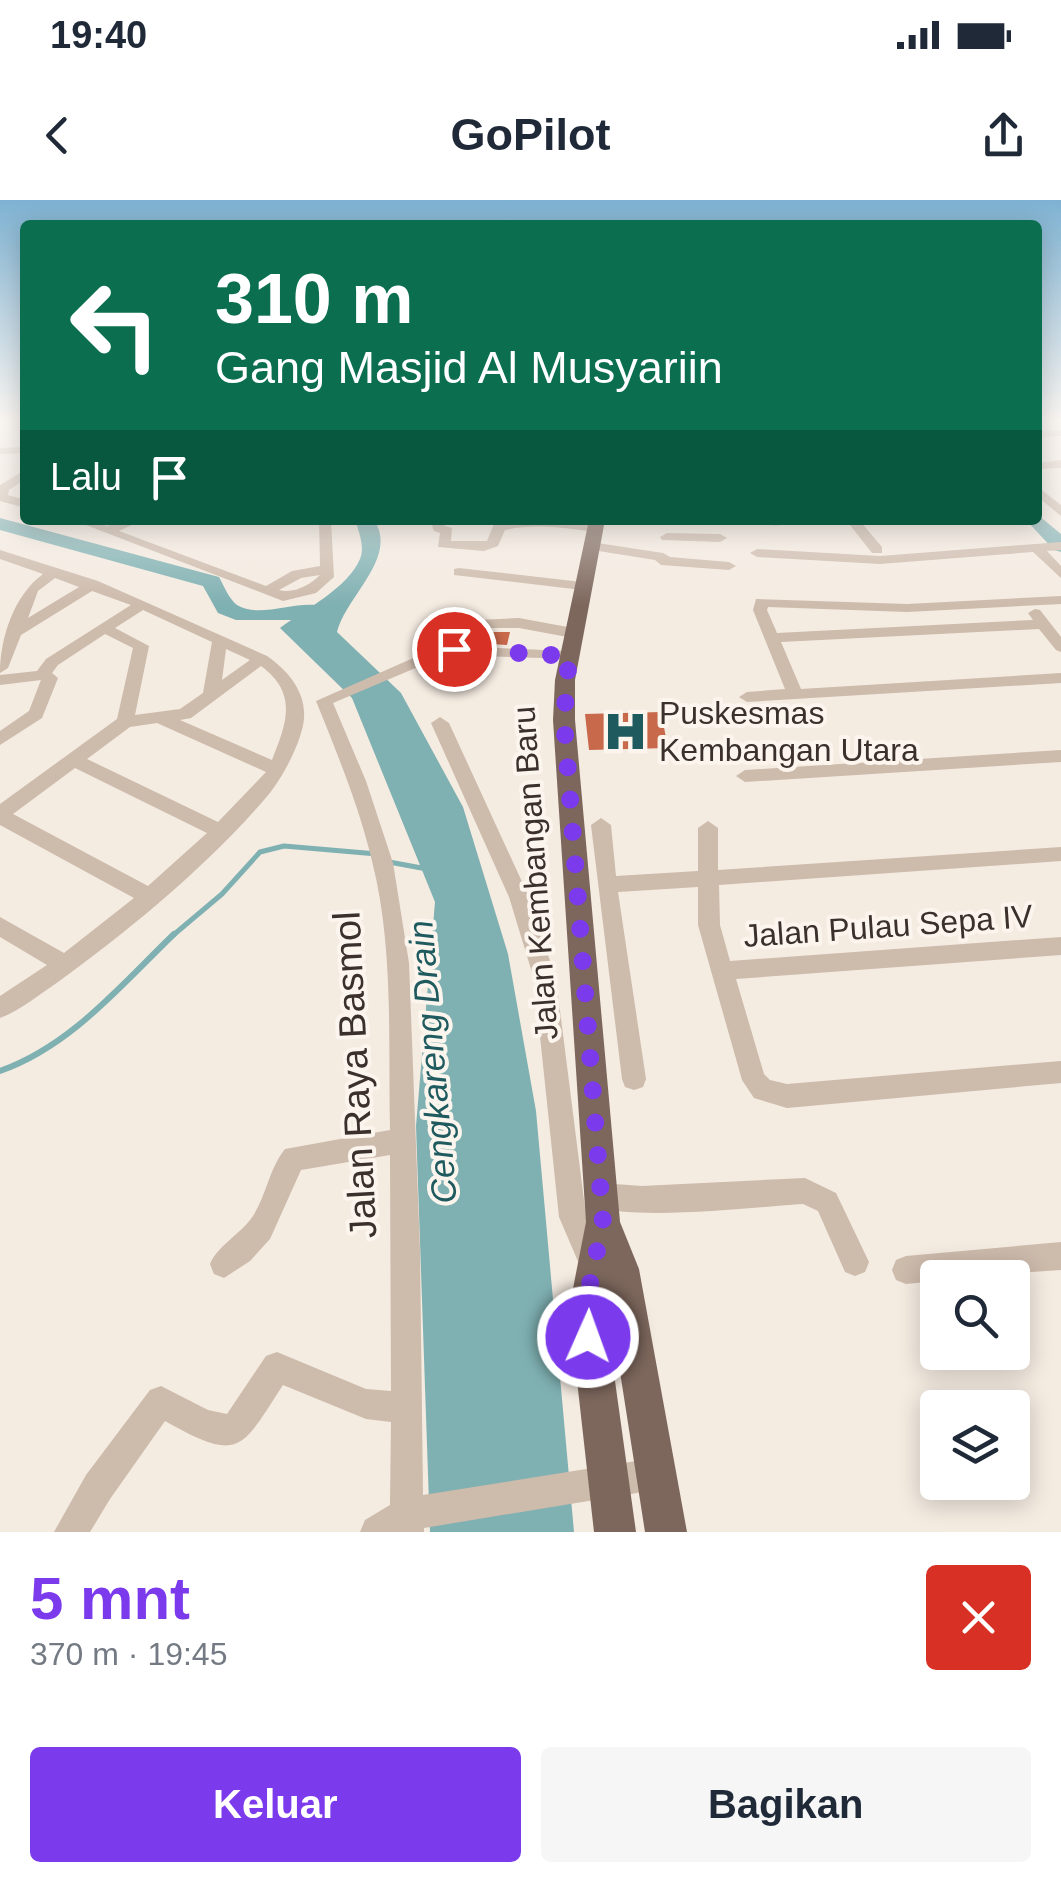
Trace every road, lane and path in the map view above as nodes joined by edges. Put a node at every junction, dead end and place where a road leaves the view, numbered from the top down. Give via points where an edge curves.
1 (1048, 496) edge
2 (1061, 512) edge
3 (96, 525) edge
4 (124, 525) edge
5 (325, 525) edge
6 (438, 525) edge
7 (505, 525) edge
8 (559, 525) edge
9 (668, 525) edge
10 (856, 525) edge
11 (112, 530) junction
12 (594, 531) edge
13 (667, 536) junction
14 (720, 538) dead end
15 (1048, 547) edge
16 (877, 550) dead end
17 (757, 553) dead end
18 (0, 554) edge
19 (663, 557) junction
20 (729, 566) dead end
21 (56, 572) junction
22 (459, 572) dead end
23 (1061, 574) edge
24 (93, 584) junction
25 (582, 586) junction
26 (1061, 600) edge
27 (1026, 602) junction
28 (142, 604) junction
29 (1043, 624) junction
30 (104, 628) junction
31 (14, 633) junction
32 (772, 638) junction
33 (220, 640) junction
34 (571, 645) junction
35 (1061, 647) edge
36 (444, 650) junction
37 (261, 659) junction
38 (0, 668) edge
39 (42, 675) junction
40 (1061, 678) edge
41 (0, 680) edge
42 (795, 694) junction
43 (211, 695) junction
44 (747, 697) dead end
45 (160, 718) junction
46 (125, 722) junction
47 (440, 723) dead end
48 (0, 738) edge
49 (1061, 756) edge
50 (74, 760) junction
51 (277, 770) junction
52 (745, 776) dead end
53 (0, 815) edge
54 (601, 825) dead end
55 (708, 828) dead end
56 (220, 831) junction
57 (1061, 854) edge
58 (707, 878) junction
59 (607, 885) junction
60 (150, 896) junction
61 (0, 926) edge
62 (1061, 946) edge
63 (66, 966) junction
64 (720, 971) junction
65 (0, 1008) edge
66 (1061, 1072) edge
67 (634, 1079) dead end
68 (403, 1140) junction
69 (602, 1209) junction
70 (1061, 1256) edge
71 (855, 1262) dead end
72 (593, 1263) junction
73 (224, 1264) dead end
74 (906, 1270) dead end
75 (407, 1408) junction
76 (655, 1474) junction
77 (594, 1484) junction
78 (410, 1519) edge
79 (71, 1532) edge
80 (377, 1532) edge
81 (615, 1532) edge
82 (666, 1532) edge

1 - 2 street
3 - 11 street
4 - 11 street
5 - 11 street via 328,570 297,574 266,592
6 - 7 street via 447,531 443,544 484,547
8 - 12 street
9 - 13 street
10 - 16 street
12 - 19 street
12 - 25 main road, Jalan Kembangan Baru
13 - 14 street
13 - 19 street
15 - 17 street via 880,560
15 - 23 street
18 - 21 street
19 - 20 street
21 - 24 street
21 - 31 street via 32,589
22 - 25 street
24 - 28 street
24 - 31 street
25 - 34 main road, Jalan Kembangan Baru
26 - 27 street
27 - 29 street
27 - 32 street via 907,608 770,600 760,604
28 - 30 street
28 - 33 street
29 - 32 street
29 - 35 street
30 - 39 street
30 - 46 street via 141,646
31 - 38 street
32 - 42 street
33 - 37 street
33 - 43 street
34 - 36 street
34 - 36 street via 519,623 461,624 443,641
34 - 69 main road, Jalan Kembangan Baru via 564,720
36 - 68 street, Jalan Raya Basmol via 325,699 382,860 398,963
37 - 43 street
37 - 51 street via 287,682 296,706
39 - 41 street
39 - 48 street via 50,678 36,714
40 - 42 street
42 - 44 street
43 - 45 street via 185,714
45 - 46 street
45 - 51 street
46 - 50 street
47 - 72 street via 519,897 545,979 573,1216
49 - 52 street
50 - 53 street
50 - 56 street
51 - 56 street
53 - 60 street
54 - 59 street
55 - 58 street
56 - 60 street
57 - 58 street
58 - 59 street
58 - 64 street via 708,925
59 - 67 street
60 - 63 street
61 - 63 street
62 - 64 street, Jalan Pulau Sepa IV
63 - 65 street
64 - 66 street via 754,1080 774,1095
68 - 73 street via 294,1158 257,1237
68 - 75 street, Jalan Raya Basmol
69 - 71 street via 642,1200 806,1190 827,1202
69 - 72 main road, Jalan Kembangan Baru
69 - 76 main road, Jalan Kembangan Baru via 621,1270
70 - 74 street
72 - 77 main road, Jalan Kembangan Baru via 587,1309
75 - 78 street, Jalan Raya Basmol
75 - 79 street via 366,1404 277,1367 235,1430 185,1416 161,1401
76 - 77 street
76 - 82 main road, Jalan Kembangan Baru
77 - 78 street
77 - 81 main road, Jalan Kembangan Baru
78 - 80 street

